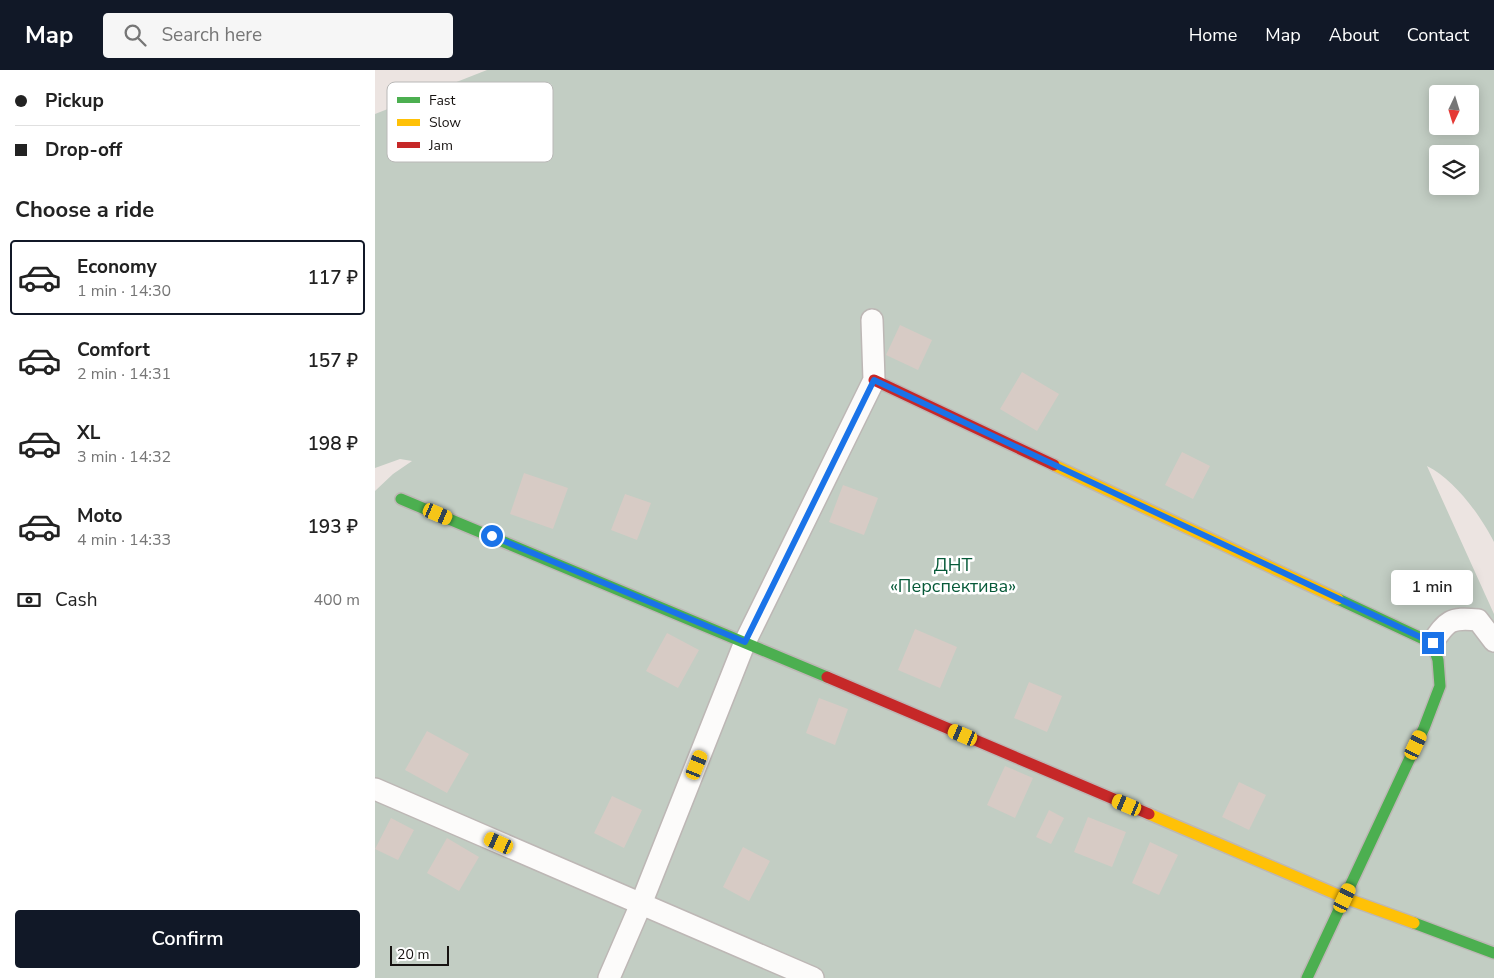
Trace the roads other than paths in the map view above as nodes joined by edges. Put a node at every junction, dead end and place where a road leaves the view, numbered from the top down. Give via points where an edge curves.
1 (872, 320) dead end
2 (874, 380) junction
3 (401, 499) dead end
4 (1494, 641) edge
5 (745, 642) junction
6 (1433, 643) junction
7 (375, 789) edge
8 (1345, 898) junction
9 (641, 904) junction
10 (1494, 954) edge
11 (609, 978) edge
12 (813, 978) edge
13 (1307, 978) edge

1 - 2 street
2 - 5 street
2 - 6 street
3 - 5 street
4 - 6 street via 1478,620 1461,618 1445,624
5 - 8 street
5 - 9 street
6 - 8 street via 1439,660 1440,686 1424,728
7 - 9 street
8 - 10 street
8 - 13 street
9 - 11 street
9 - 12 street

